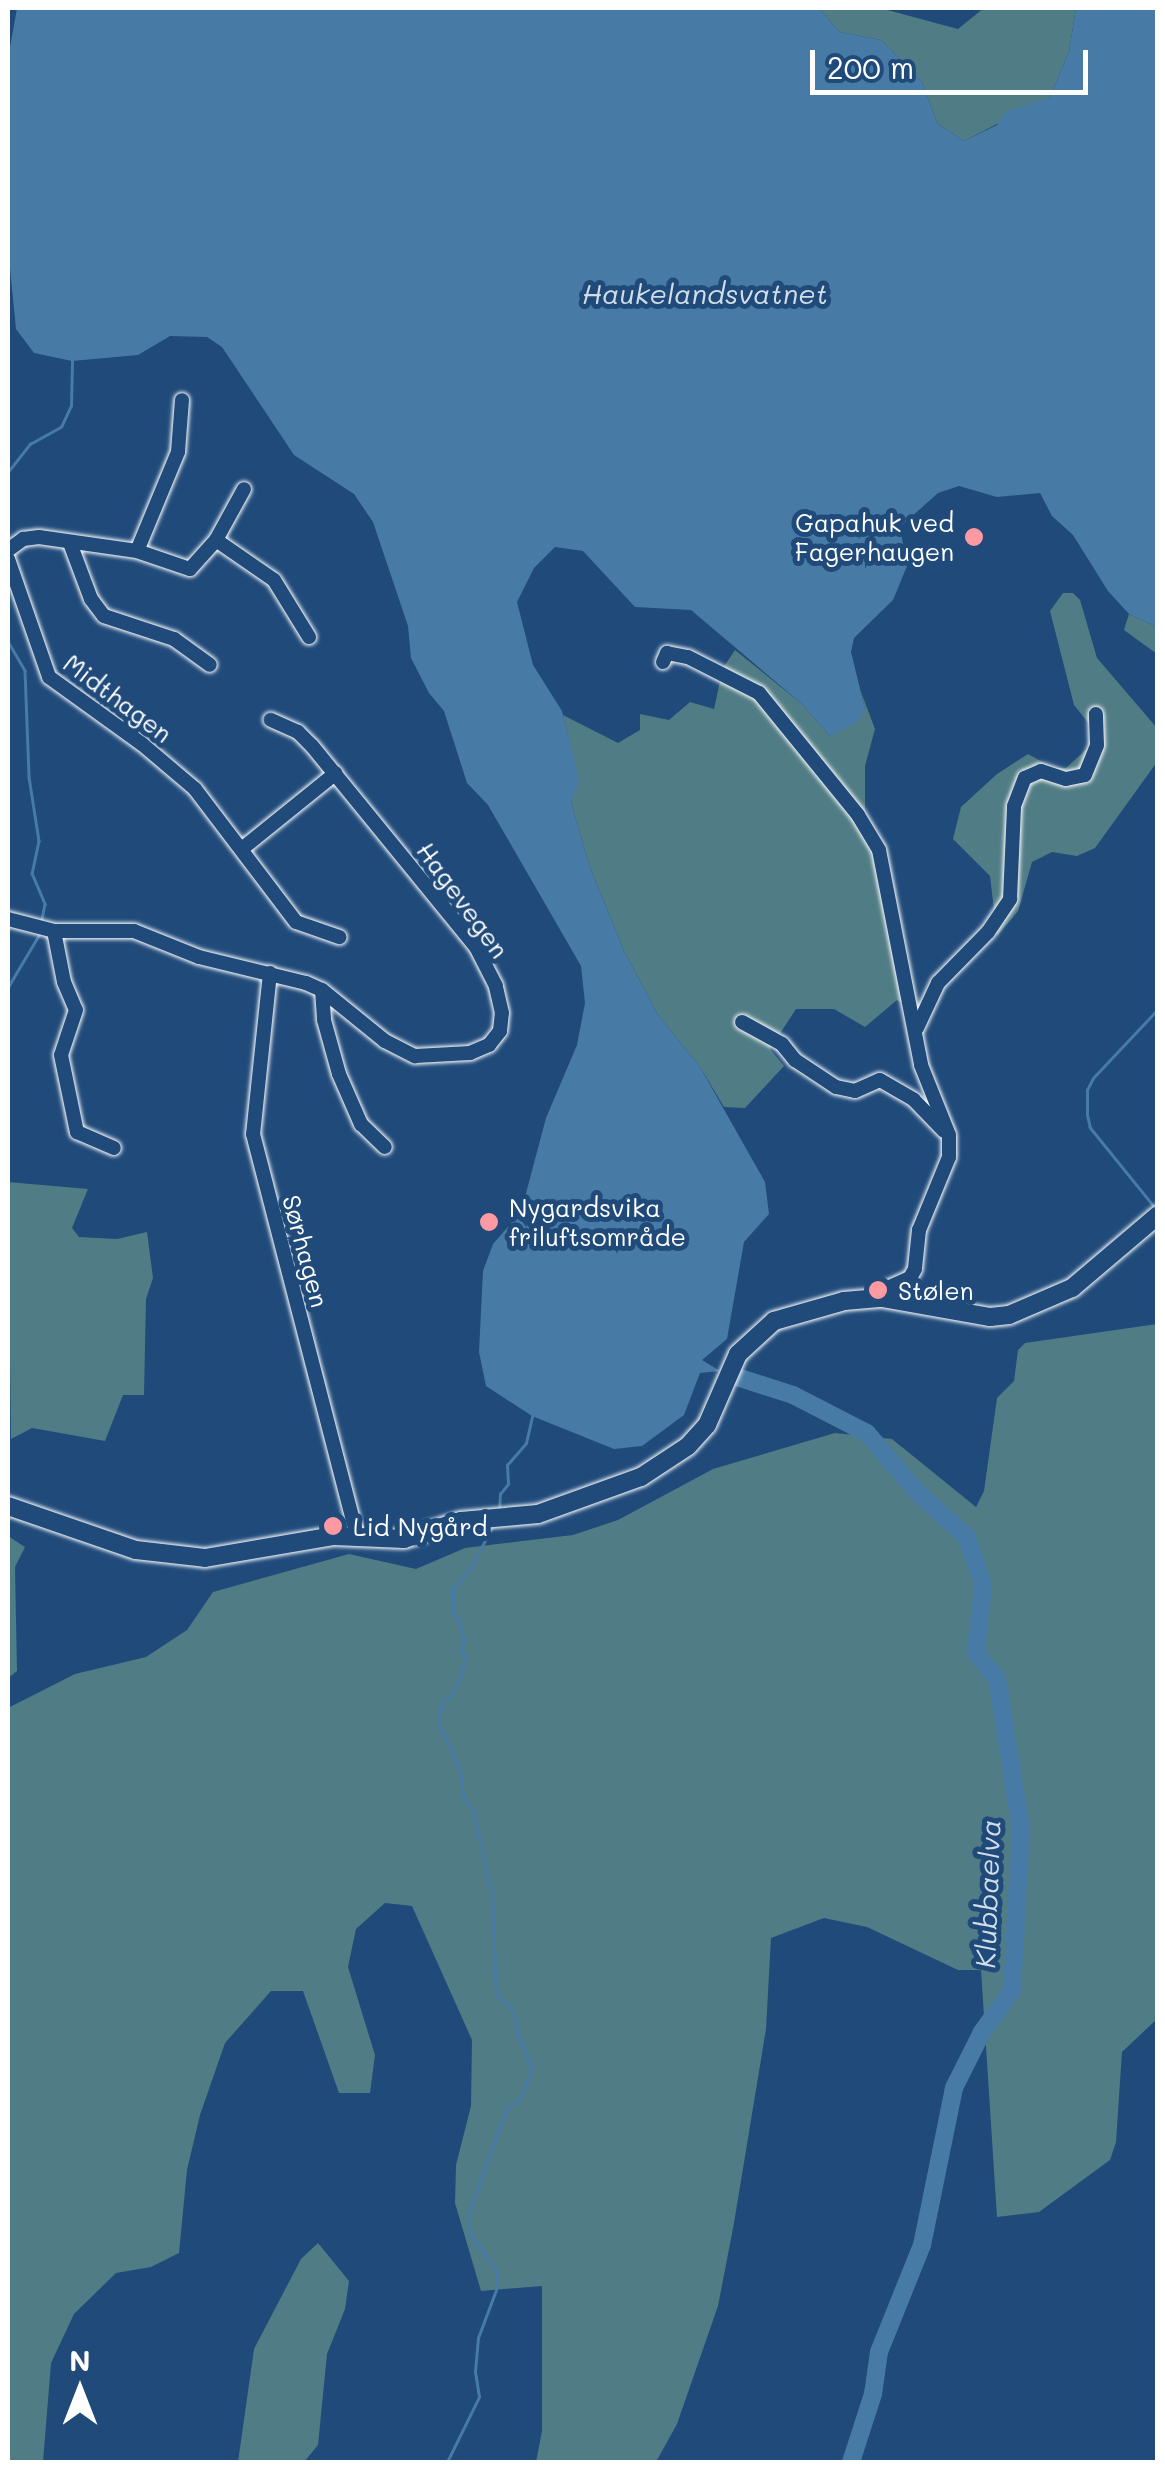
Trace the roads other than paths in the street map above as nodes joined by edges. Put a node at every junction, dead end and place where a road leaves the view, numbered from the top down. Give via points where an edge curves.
1 (182, 400) dead end
2 (244, 489) dead end
3 (216, 540) junction
4 (70, 543) junction
5 (8, 550) edge
6 (137, 551) junction
7 (8, 559) edge
8 (309, 636) dead end
9 (664, 662) dead end
10 (210, 666) dead end
11 (1096, 714) dead end
12 (271, 720) dead end
13 (336, 773) junction
14 (243, 848) junction
15 (8, 920) edge
16 (46, 930) junction
17 (339, 937) dead end
18 (270, 974) junction
19 (322, 990) junction
20 (742, 1022) dead end
21 (915, 1034) junction
22 (948, 1135) junction
23 (385, 1147) dead end
24 (114, 1148) dead end
25 (1158, 1215) edge
26 (882, 1298) junction
27 (8, 1506) edge
28 (357, 1536) junction

1 - 6 street via 178,452
2 - 3 street
3 - 6 street via 190,569
3 - 8 street via 278,584
4 - 5 street via 30,538
4 - 6 street
4 - 10 street via 90,599 104,616 174,638
7 - 14 street, Midthagen via 50,677 178,773
9 - 21 street via 668,652 688,657 759,692 870,832 894,912
11 - 21 street via 1097,746 1085,775 1066,779 1041,771 1024,778 1014,806 1010,899 938,983
12 - 13 street, Hagevegen via 298,732
13 - 14 street
13 - 19 street, Hagevegen via 476,948 496,986 502,1022 496,1038 480,1050 415,1056 384,1041
14 - 17 street, Midthagen via 296,922
15 - 16 street, Hagevegen
16 - 18 street, Hagevegen via 134,931
16 - 24 street via 76,1010 61,1055 76,1132
18 - 19 street, Hagevegen
18 - 28 street, Sørhagen via 253,1134
19 - 23 street via 338,1074 361,1124
20 - 22 street via 836,1087 855,1092 880,1080 914,1100
21 - 22 street
22 - 26 street via 949,1157 919,1230 916,1269 884,1289
25 - 26 main road via 1072,1288 1009,1315
26 - 28 main road via 802,1311 759,1331 738,1354 699,1434 641,1477 520,1518 461,1522 392,1540
27 - 28 main road via 136,1550 185,1557

